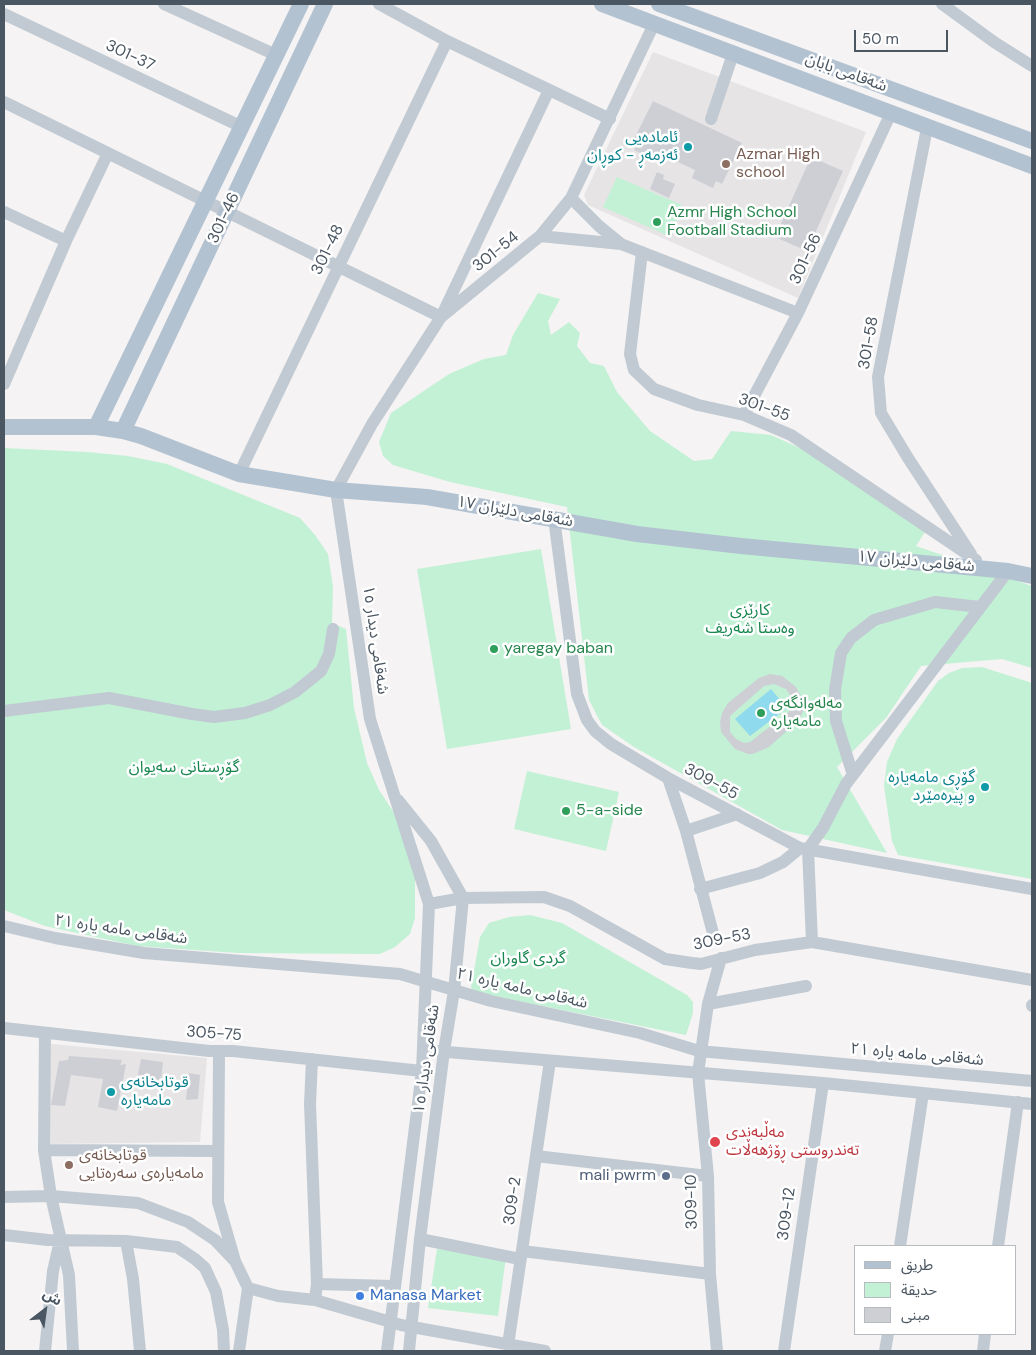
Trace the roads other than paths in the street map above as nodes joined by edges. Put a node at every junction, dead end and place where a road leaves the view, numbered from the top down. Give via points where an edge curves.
1 (164, 4) edge
2 (301, 4) edge
3 (325, 4) edge
4 (379, 4) edge
5 (602, 4) edge
6 (659, 4) edge
7 (943, 4) edge
8 (4, 14) edge
9 (654, 24) junction
10 (447, 42) junction
11 (733, 54) junction
12 (276, 55) junction
13 (1032, 66) edge
14 (549, 90) junction
15 (4, 102) edge
16 (891, 113) junction
17 (610, 119) junction
18 (711, 119) dead end
19 (242, 127) junction
20 (927, 128) junction
21 (1032, 141) edge
22 (108, 153) junction
23 (1032, 166) edge
24 (571, 198) junction
25 (205, 202) junction
26 (228, 210) junction
27 (4, 212) edge
28 (540, 236) junction
29 (66, 242) junction
30 (621, 244) junction
31 (642, 252) junction
32 (339, 266) junction
33 (798, 313) junction
34 (441, 316) junction
35 (4, 384) edge
36 (744, 416) junction
37 (4, 427) edge
38 (96, 427) junction
39 (122, 431) junction
40 (239, 474) junction
41 (336, 490) junction
42 (554, 518) junction
43 (978, 564) junction
44 (1008, 571) junction
45 (1032, 576) edge
46 (980, 607) junction
47 (333, 629) dead end
48 (4, 711) edge
49 (853, 774) junction
50 (668, 778) junction
51 (393, 793) junction
52 (737, 814) junction
53 (686, 831) junction
54 (804, 848) junction
55 (700, 889) junction
56 (1032, 889) edge
57 (463, 898) junction
58 (430, 904) junction
59 (4, 926) edge
60 (714, 937) dead end
61 (812, 942) junction
62 (721, 958) junction
63 (1032, 980) edge
64 (425, 982) junction
65 (806, 986) dead end
66 (454, 990) junction
67 (708, 1004) junction
68 (4, 1028) edge
69 (45, 1033) junction
70 (423, 1050) junction
71 (219, 1051) junction
72 (444, 1051) junction
73 (699, 1052) junction
74 (312, 1059) junction
75 (550, 1062) junction
76 (422, 1071) junction
77 (698, 1073) junction
78 (1032, 1081) edge
79 (823, 1083) junction
80 (923, 1092) junction
81 (1018, 1102) junction
82 (1032, 1104) edge
83 (44, 1150) junction
84 (217, 1151) junction
85 (536, 1156) junction
86 (708, 1176) junction
87 (51, 1196) junction
88 (4, 1197) edge
89 (4, 1235) edge
90 (420, 1238) junction
91 (60, 1241) junction
92 (126, 1241) junction
93 (900, 1245) edge
94 (998, 1245) edge
95 (521, 1255) junction
96 (235, 1261) junction
97 (710, 1274) junction
98 (317, 1284) junction
99 (393, 1286) junction
100 (248, 1288) junction
101 (315, 1300) junction
102 (402, 1324) junction
103 (888, 1335) edge
104 (985, 1335) edge
105 (513, 1348) edge
106 (45, 1351) edge
107 (73, 1351) edge
108 (140, 1351) edge
109 (224, 1351) edge
110 (239, 1351) edge
111 (386, 1351) edge
112 (409, 1351) edge
113 (545, 1351) edge
114 (717, 1351) edge
115 (784, 1351) edge
116 (885, 1351) edge
117 (983, 1351) edge

1 - 12 street
2 - 12 main road, 301-46
3 - 26 main road, 301-46
4 - 10 street
5 - 9 main road
6 - 21 main road, شەقامی بابان
7 - 13 street
8 - 19 street, 301-37
9 - 11 main road
9 - 17 street, 301-54
10 - 14 street
10 - 32 street, 301-48
11 - 16 main road
11 - 18 street
12 - 19 main road, 301-46
14 - 17 street
14 - 34 street
15 - 22 street
16 - 20 main road
16 - 33 street, 301-56
17 - 24 street, 301-54
19 - 25 main road, 301-46
20 - 23 main road
20 - 43 street, 301-58 via 878,377 881,413
22 - 25 street
22 - 29 street
24 - 28 street, 301-54
24 - 30 street
25 - 26 street
25 - 38 main road, 301-46
26 - 32 street
26 - 39 main road, 301-46
27 - 29 street
28 - 30 street
28 - 34 street, 301-54
29 - 35 street
30 - 31 street
31 - 33 street
31 - 36 street, 301-55 via 630,354 634,370 654,389 698,405
32 - 34 street
32 - 40 street, 301-48
33 - 36 street, 301-56
34 - 41 street, 301-54 via 372,424
36 - 43 street, 301-55 via 791,435
37 - 38 main road, شەقامی دلێران ١٧
38 - 39 main road, شەقامی دلێران ١٧
39 - 40 main road, شەقامی دلێران ١٧
40 - 41 main road, شەقامی دلێران ١٧
41 - 42 main road, شەقامی دلێران ١٧ via 427,497
41 - 51 street, شەقامی دیدار ١٥ via 370,719
42 - 43 main road, شەقامی دلێران ١٧ via 674,539
42 - 50 street, 309-55 via 581,709 603,737
43 - 44 main road, شەقامی دلێران ١٧
44 - 45 main road, شەقامی دلێران ١٧
44 - 46 street
46 - 49 street
46 - 49 street via 935,602 874,620 851,638 841,653 835,690 836,721
47 - 48 street via 329,654 321,671 296,692 245,713 214,717 109,698
49 - 54 street via 823,828
50 - 52 street, 309-55
50 - 53 street
51 - 57 street, شەقامی دیدار ١٥ via 431,841
51 - 58 street, شەقامی دیدار ١٥
52 - 53 street
52 - 54 street, 309-55
53 - 55 street
54 - 55 street via 760,874
54 - 56 street, 309-55
54 - 61 street
55 - 60 street
57 - 58 street, 309-53
57 - 62 street, 309-53 via 544,897 570,906 665,959 701,964
57 - 66 street, شەقامی دیدار ١٥
58 - 64 street, شەقامی دیدار ١٥
59 - 64 street, شەقامی مامە یارە ٢١ via 144,953 400,974
61 - 62 street, 309-53
61 - 63 street, 309-53
62 - 67 street, 309-10
64 - 66 street, شەقامی مامە یارە ٢١
64 - 70 street, شەقامی دیدار ١٥
65 - 67 street
66 - 72 street, شەقامی دیدار ١٥
66 - 73 street, شەقامی مامە یارە ٢١ via 491,1001 640,1032
67 - 73 street, 309-10
68 - 69 street, 305-75
69 - 71 street, 305-75
69 - 83 street
70 - 72 street
70 - 76 street, شەقامی دیدار ١٥
71 - 74 street, 305-75
71 - 84 street
72 - 75 street
72 - 90 street, شەقامی دیدار ١٥
73 - 77 street, 309-10
73 - 78 street, شەقامی مامە یارە ٢١
74 - 76 street, 305-75
74 - 98 street via 310,1104
75 - 77 street
75 - 85 street, 309-2
76 - 99 street, شەقامی دیدار ١٥
77 - 79 street
77 - 86 street, 309-10
79 - 80 street
79 - 115 street, 309-12
80 - 81 street
80 - 93 street
81 - 82 street
81 - 94 street
83 - 84 street
83 - 87 street
84 - 96 street via 218,1202
85 - 86 street
85 - 95 street, 309-2
86 - 97 street, 309-10
87 - 88 street
87 - 91 street
87 - 96 street via 138,1203 188,1222 215,1240
89 - 91 street
90 - 95 street
90 - 102 street, شەقامی دیدار ١٥
91 - 92 street
91 - 106 street via 53,1271
91 - 107 street via 69,1274
92 - 108 street
92 - 109 street via 177,1247 204,1268 216,1292 224,1330
95 - 97 street
95 - 105 street, 309-2
96 - 100 street
97 - 114 street, 309-10
98 - 99 street
98 - 101 street
99 - 102 street, شەقامی دیدار ١٥
100 - 101 street via 278,1296
100 - 110 street
101 - 102 street
102 - 105 street
102 - 111 street, شەقامی دیدار ١٥
102 - 112 street, شەقامی دیدار ١٥
103 - 116 street
104 - 117 street
105 - 113 street

